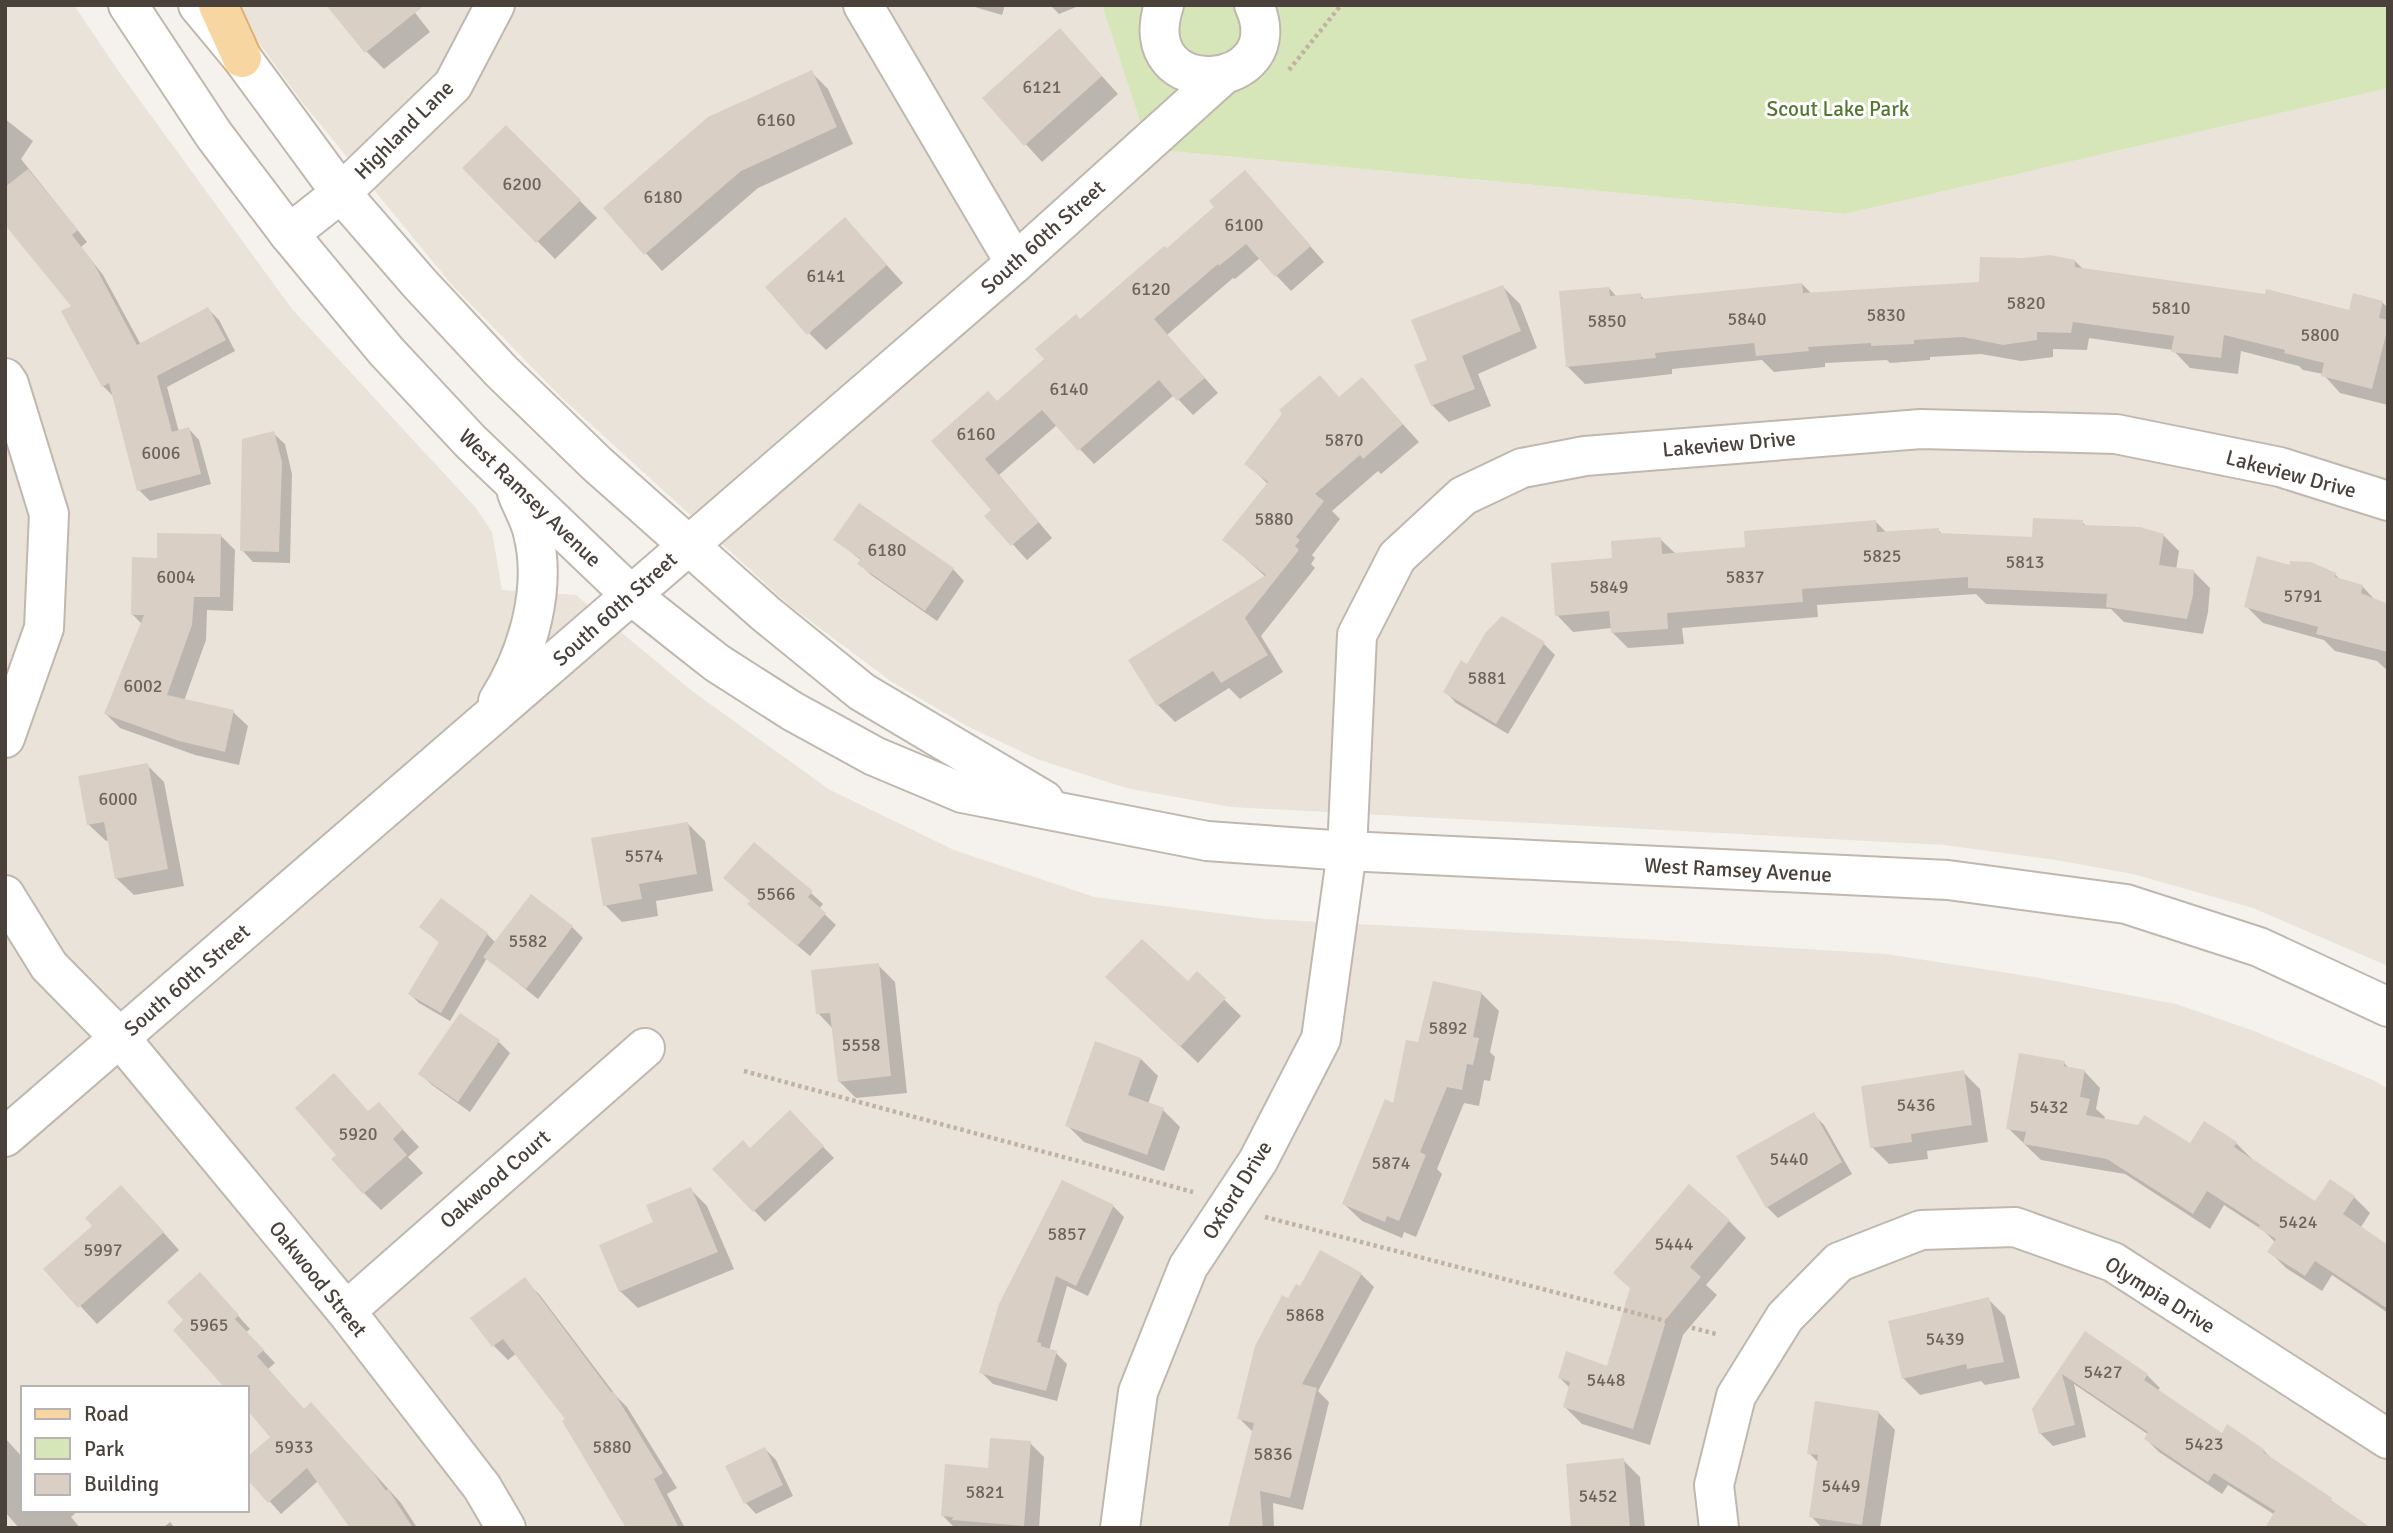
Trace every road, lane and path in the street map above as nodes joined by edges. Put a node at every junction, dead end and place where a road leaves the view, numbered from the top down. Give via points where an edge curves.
1 (128, 5) edge
2 (198, 5) edge
3 (218, 5) edge
4 (495, 5) edge
5 (863, 5) edge
6 (1164, 5) edge
7 (1254, 5) edge
8 (1341, 5) edge
9 (242, 58) junction
10 (1289, 71) dead end
11 (1221, 76) junction
12 (341, 193) junction
13 (289, 234) junction
14 (1015, 263) junction
15 (5, 378) edge
16 (512, 481) junction
17 (2388, 501) edge
18 (688, 544) junction
19 (631, 595) junction
20 (480, 727) junction
21 (5, 738) edge
22 (1069, 815) junction
23 (1347, 851) junction
24 (5, 895) edge
25 (2388, 1007) edge
26 (120, 1038) junction
27 (645, 1048) dead end
28 (744, 1071) dead end
29 (5, 1137) edge
30 (1201, 1194) dead end
31 (1261, 1215) dead end
32 (346, 1311) junction
33 (1716, 1334) dead end
34 (2388, 1440) edge
35 (506, 1528) edge
36 (1120, 1528) edge
37 (1719, 1528) edge

1 - 13 street, West Ramsey Avenue via 215,135
2 - 9 street, West Ramsey Avenue
3 - 9 main road
4 - 12 street, Highland Lane via 453,86
5 - 14 street
6 - 11 street via 1159,33 1172,62 1203,78
7 - 11 street, South 60th Street via 1260,25 1258,42 1237,70
8 - 10 path
9 - 12 street, West Ramsey Avenue
11 - 14 street, South 60th Street
12 - 13 street, Highland Lane
12 - 18 street, West Ramsey Avenue via 501,371
13 - 16 street, West Ramsey Avenue via 386,351
14 - 18 street, South 60th Street
15 - 21 street via 49,514 44,628
16 - 19 street, West Ramsey Avenue
16 - 20 street via 533,532 538,564 535,604 531,630 510,682
17 - 23 street, Lakeview Drive via 2280,467 2116,433 1921,429 1585,456 1522,468 1463,496 1397,557 1357,635
18 - 19 street, South 60th Street
18 - 22 street, West Ramsey Avenue via 862,692
19 - 20 street, South 60th Street
19 - 22 street, West Ramsey Avenue via 717,663 874,756 962,793
20 - 26 street, South 60th Street
22 - 23 street, West Ramsey Avenue via 1207,841
23 - 25 street, West Ramsey Avenue via 1948,880 2126,904 2259,947
23 - 36 street, Oxford Drive via 1321,1039 1258,1161 1188,1267 1138,1392
24 - 26 street, Oakwood Street via 49,966
26 - 29 street, South 60th Street
26 - 32 street, Oakwood Street
27 - 32 street, Oakwood Court
28 - 30 path
31 - 33 path
32 - 35 street, Oakwood Street via 482,1488
34 - 37 street, Olympia Drive via 2113,1262 2015,1227 1921,1230 1839,1262 1785,1317 1736,1396 1714,1485

